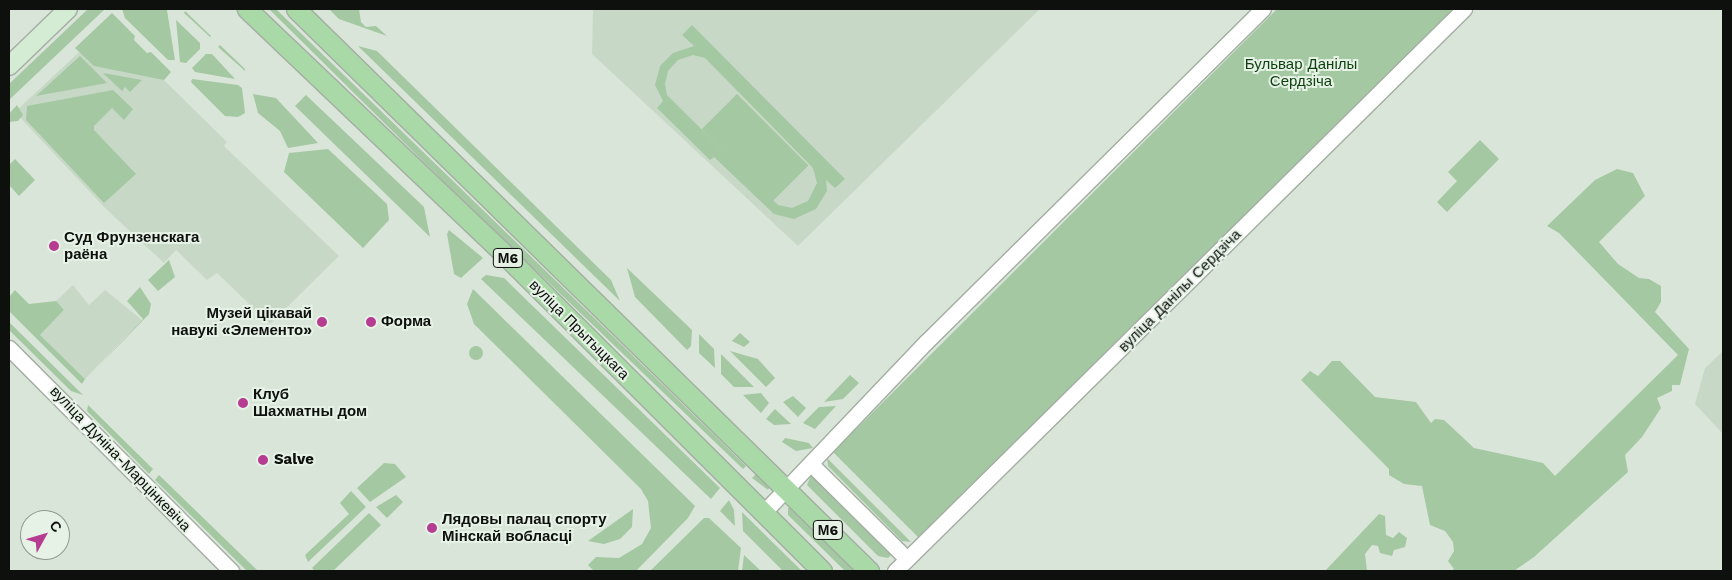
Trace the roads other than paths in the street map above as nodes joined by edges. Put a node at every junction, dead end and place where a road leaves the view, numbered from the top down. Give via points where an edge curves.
1 (68, 9) edge
2 (247, 9) edge
3 (296, 9) edge
4 (1263, 9) edge
5 (1464, 9) edge
6 (9, 66) edge
7 (9, 348) edge
8 (811, 464) junction
9 (787, 490) junction
10 (763, 513) junction
11 (906, 560) junction
12 (230, 571) edge
13 (822, 571) edge
14 (869, 571) edge
15 (895, 571) edge

1 - 6 main road
2 - 10 main road, вуліца Прытыцкага / М6 via 501,251
3 - 9 main road, вуліца Прытыцкага / М6
4 - 8 street via 926,342
5 - 11 street, вуліца Данілы Сердзіча
7 - 12 street, вуліца Дуніна-Марцінкевіча
8 - 9 street
8 - 11 street
9 - 10 street
9 - 14 main road, вуліца Прытыцкага / М6
10 - 13 main road, вуліца Прытыцкага / М6
11 - 15 street, вуліца Данілы Сердзіча

